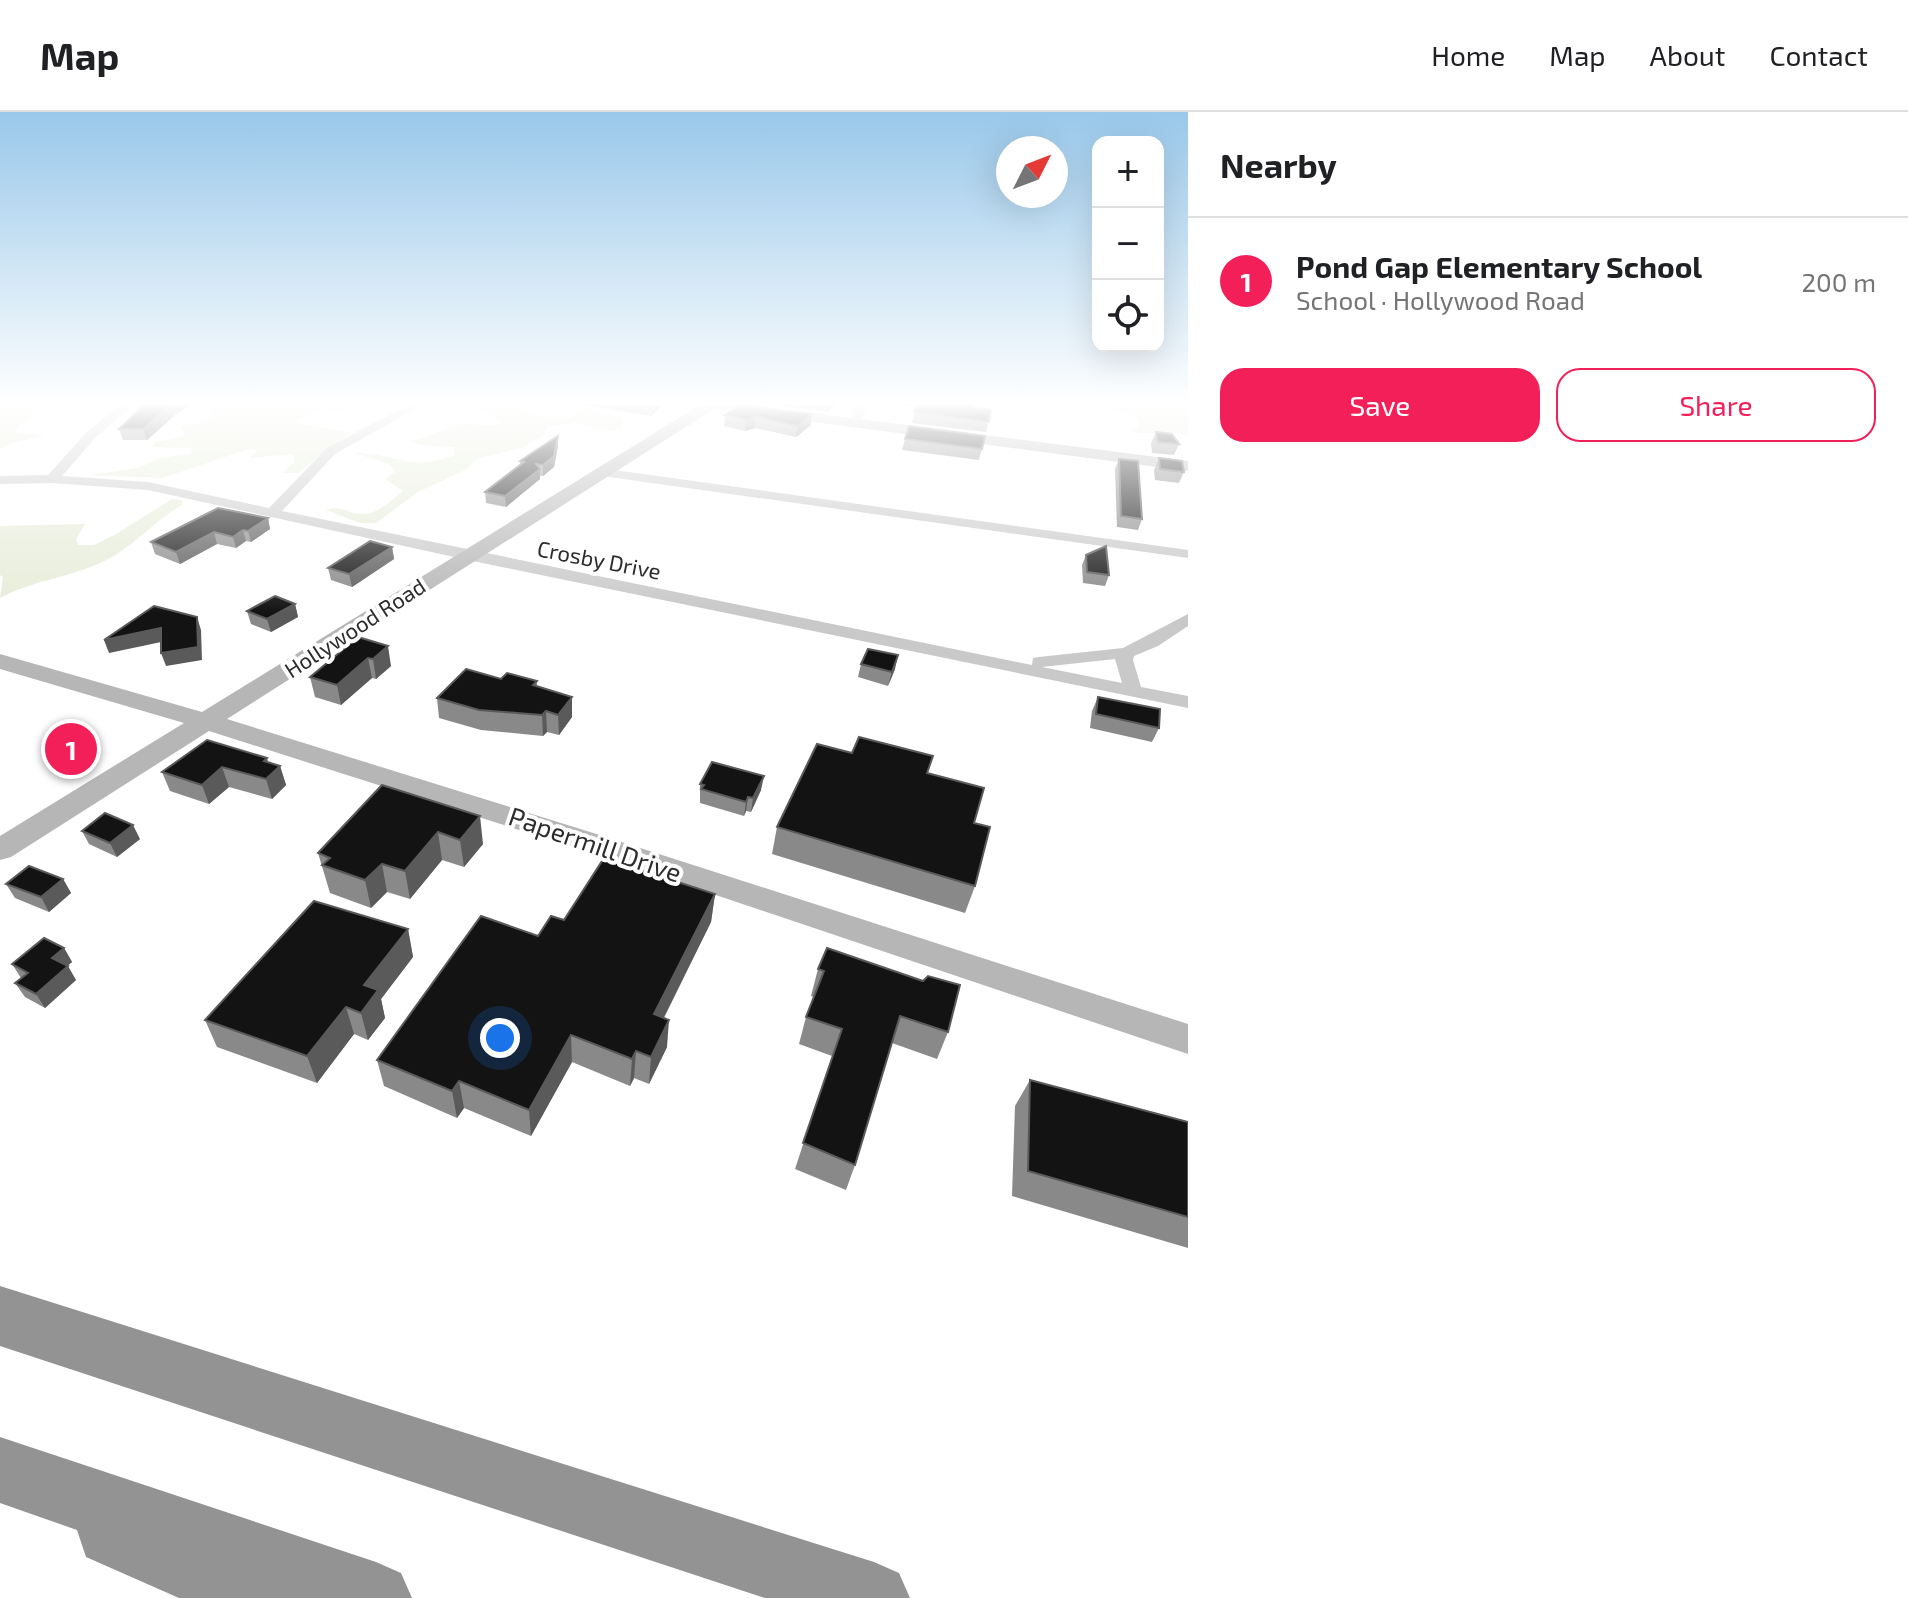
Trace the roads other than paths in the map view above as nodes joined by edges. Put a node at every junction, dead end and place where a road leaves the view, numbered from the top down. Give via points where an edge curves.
1 (56, 474) edge
2 (309, 474) edge
3 (596, 474) edge
4 (617, 474) edge
5 (52, 479) junction
6 (0, 480) edge
7 (272, 513) junction
8 (1188, 554) edge
9 (468, 556) junction
10 (1188, 619) edge
11 (1126, 653) junction
12 (0, 661) edge
13 (994, 662) junction
14 (1133, 690) junction
15 (1188, 702) edge
16 (210, 720) junction
17 (0, 850) edge
18 (1188, 1039) edge
19 (0, 1316) edge
20 (0, 1470) edge
21 (0, 1485) edge
22 (262, 1598) edge
23 (376, 1598) edge
24 (874, 1598) edge

1 - 5 street
2 - 7 street
3 - 9 street, Hollywood Road
4 - 8 street
5 - 6 street, Crosby Drive
5 - 7 street, Crosby Drive via 148,486
7 - 9 street, Crosby Drive
9 - 13 street, Crosby Drive
9 - 16 street, Hollywood Road
10 - 11 street
11 - 13 street via 1069,661
11 - 14 street
12 - 16 street, Papermill Drive
13 - 14 street, Crosby Drive
14 - 15 street, Crosby Drive
16 - 17 street, Hollywood Road
16 - 18 street, Papermill Drive
19 - 24 highway
20 - 23 highway
21 - 22 highway

